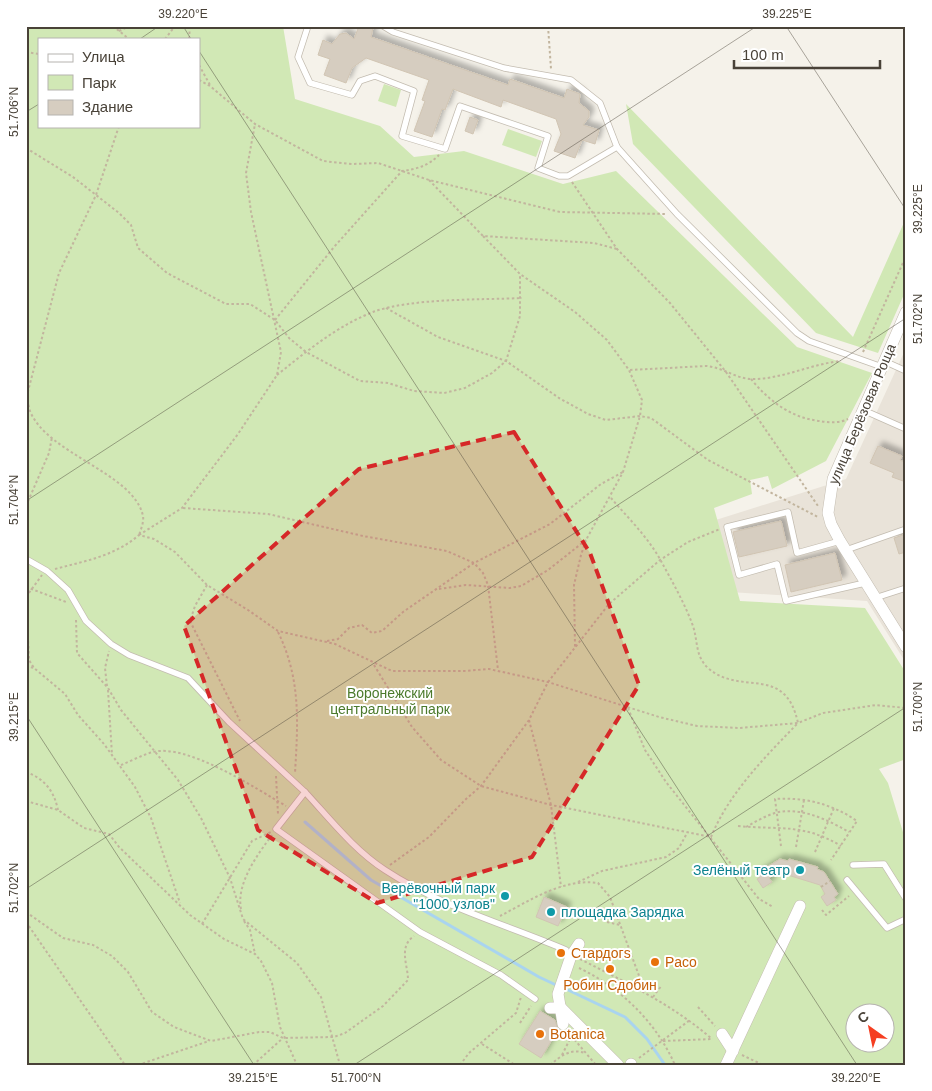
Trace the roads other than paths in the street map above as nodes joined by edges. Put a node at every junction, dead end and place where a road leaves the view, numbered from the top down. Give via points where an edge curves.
1 (308, 26) edge
2 (383, 26) edge
3 (618, 147) junction
4 (906, 312) edge
5 (883, 364) junction
6 (906, 371) edge
7 (862, 410) junction
8 (906, 429) edge
9 (906, 529) edge
10 (843, 546) junction
11 (26, 559) edge
12 (865, 583) junction
13 (906, 588) edge
14 (874, 598) junction
15 (906, 648) edge
16 (306, 792) junction
17 (853, 865) dead end
18 (847, 880) dead end
19 (906, 899) edge
20 (800, 906) dead end
21 (906, 919) edge
22 (578, 944) dead end
23 (571, 957) junction
24 (535, 999) road end
25 (554, 1010) junction
26 (563, 1024) road end
27 (718, 1039) road end
28 (734, 1052) junction
29 (618, 1065) edge
30 (726, 1065) edge

1 - 3 lane via 298,57 310,83 352,95 360,82 375,76 414,91 402,136 445,149 460,106 548,136 538,168 559,176 568,176
2 - 3 lane via 504,68 571,80 600,103
3 - 5 lane via 677,214 808,342 860,360
4 - 5 street, улица Берёзовая Роща
5 - 6 lane
5 - 7 street, улица Берёзовая Роща
7 - 8 lane
7 - 10 street, улица Берёзовая Роща via 833,479 829,498 831,524
9 - 10 lane
10 - 12 street, улица Берёзовая Роща
10 - 12 lane via 797,553 788,512 727,527 739,575 776,564 786,601
11 - 16 lane via 47,571 68,590 86,622 111,644 155,666 185,675 229,722
12 - 14 street, улица Берёзовая Роща
13 - 14 lane
14 - 15 street, улица Берёзовая Роща
16 - 23 lane via 343,834 384,870 438,900 493,920
16 - 24 lane via 276,829 420,932 501,976
17 - 19 lane via 884,864
18 - 21 lane via 887,928
20 - 28 street
22 - 23 street
23 - 25 street
25 - 26 street
25 - 29 street
27 - 28 street
28 - 30 street

